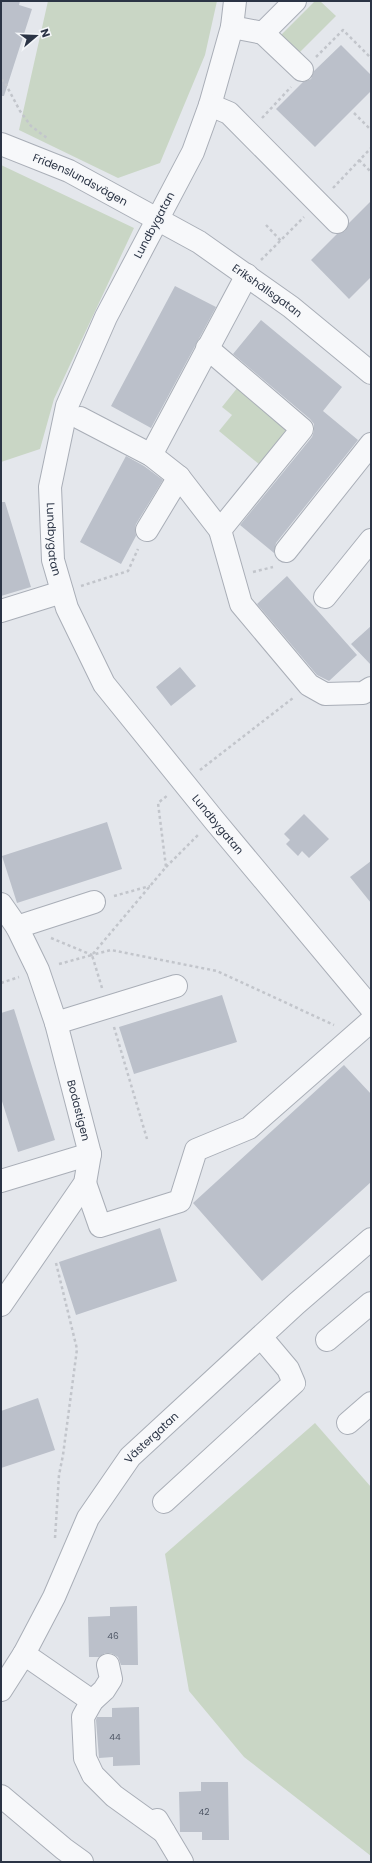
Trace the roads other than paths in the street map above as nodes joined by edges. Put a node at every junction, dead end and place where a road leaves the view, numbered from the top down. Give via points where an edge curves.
1 (235, 1) edge
2 (296, 1) edge
3 (232, 27) junction
4 (263, 33) junction
5 (302, 70) dead end
6 (210, 104) junction
7 (1, 144) edge
8 (157, 218) junction
9 (338, 222) dead end
10 (247, 275) junction
11 (207, 348) junction
12 (371, 373) edge
13 (80, 418) dead end
14 (371, 444) edge
15 (151, 455) junction
16 (179, 477) junction
17 (147, 530) road end
18 (220, 530) junction
19 (371, 540) edge
20 (286, 551) road end
21 (62, 592) junction
22 (325, 597) dead end
23 (1, 611) edge
24 (371, 688) edge
25 (94, 902) road end
26 (1, 904) edge
27 (17, 927) junction
28 (176, 986) dead end
29 (371, 1008) edge
30 (371, 1021) edge
31 (56, 1024) junction
32 (90, 1154) junction
33 (1, 1180) edge
34 (85, 1182) junction
35 (371, 1239) edge
36 (371, 1302) edge
37 (1, 1305) edge
38 (261, 1337) junction
39 (327, 1340) dead end
40 (371, 1403) edge
41 (348, 1423) dead end
42 (164, 1502) dead end
43 (24, 1654) junction
44 (108, 1665) dead end
45 (1, 1690) edge
46 (92, 1701) junction
47 (5, 1808) edge
48 (82, 1862) edge
49 (182, 1862) edge

1 - 3 street, Lundbygatan
2 - 4 street
3 - 4 street
3 - 6 street, Lundbygatan
4 - 5 street
6 - 8 street, Lundbygatan via 193,152
6 - 9 street via 229,113
7 - 8 street, Fridenslundsvägen via 69,171
8 - 10 street, Erikshällsgatan via 199,242
8 - 21 street, Lundbygatan via 106,317 67,406 50,487 53,560
10 - 11 street
10 - 12 street, Erikshällsgatan via 291,307
11 - 15 street
11 - 18 street via 302,429
13 - 15 street
14 - 20 street
15 - 16 street
16 - 17 street
16 - 18 street
18 - 24 street via 241,604 309,685 324,694 363,693
19 - 22 street
21 - 23 street
21 - 29 street, Lundbygatan via 67,608 104,684
25 - 27 street
26 - 27 street, Bodastigen
27 - 31 street, Bodastigen via 38,970
28 - 31 street
30 - 34 street via 249,1128 196,1150 180,1201 100,1226
31 - 32 street, Bodastigen
32 - 33 street
32 - 34 street, Bodastigen
34 - 37 street, Bodastigen
35 - 38 street, Västergatan
36 - 39 street
38 - 42 street via 288,1369 294,1383
38 - 43 street, Västergatan via 130,1457 88,1518 54,1597
40 - 41 street
43 - 45 street, Västergatan
43 - 46 street
44 - 46 street via 111,1679
46 - 49 street via 83,1717 85,1758 93,1775 114,1796 158,1823
47 - 48 street

